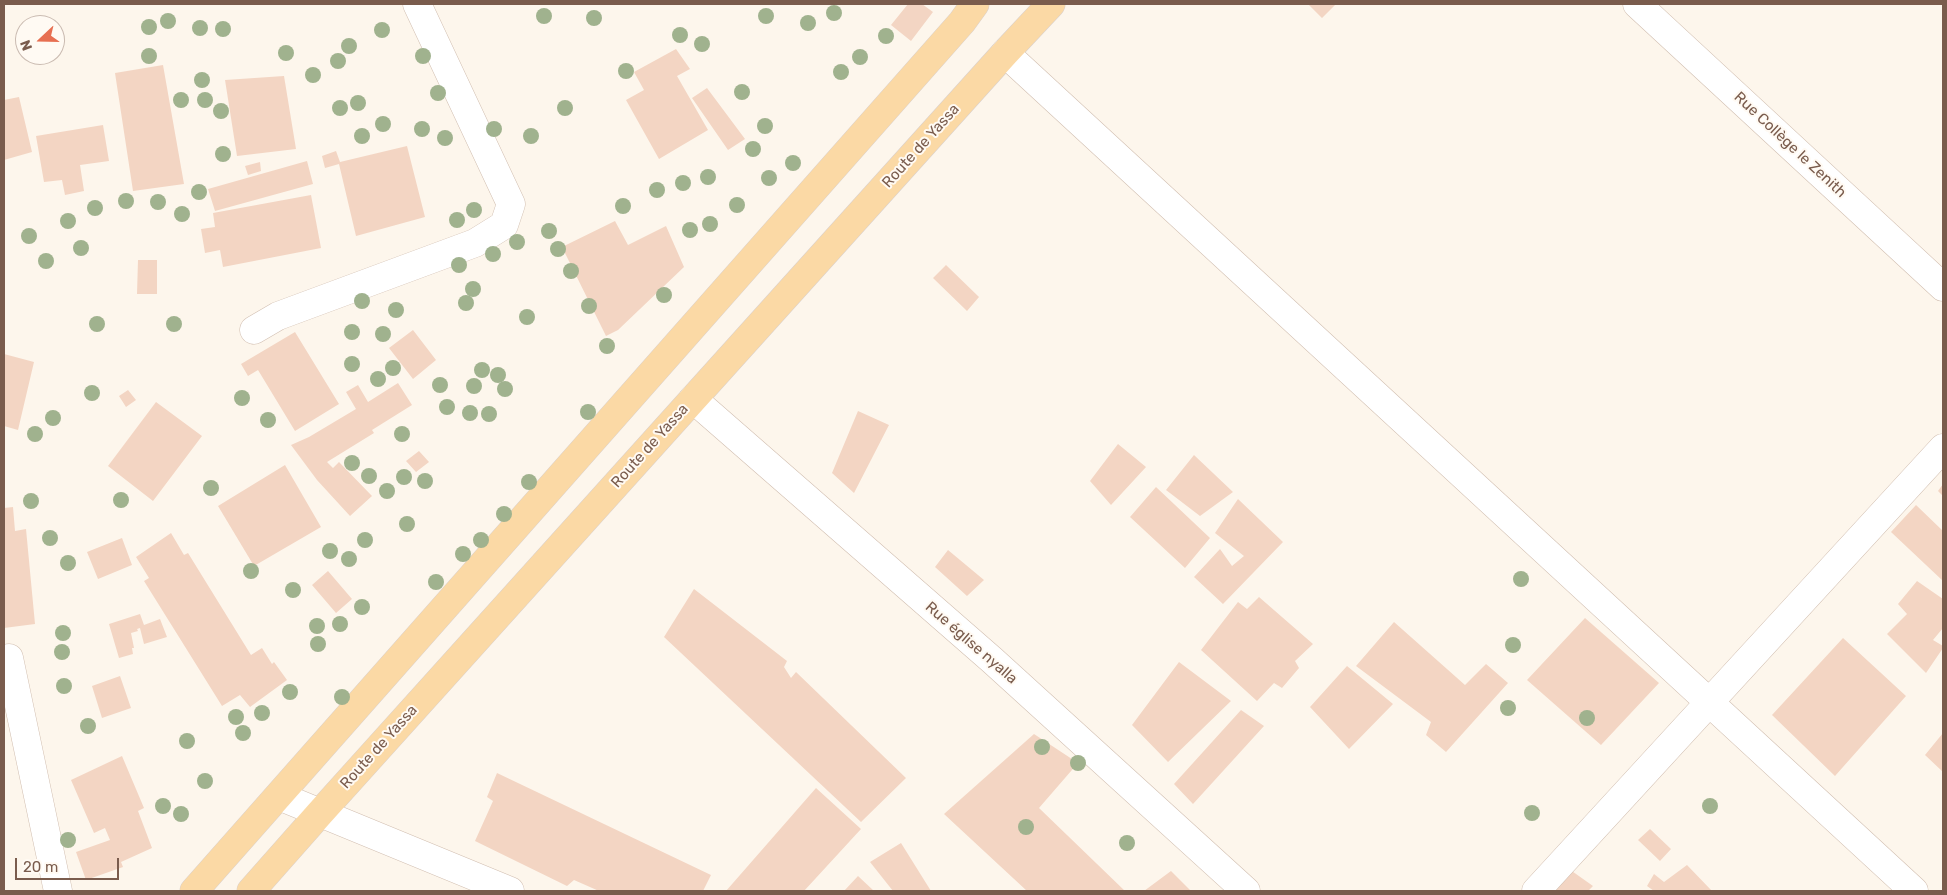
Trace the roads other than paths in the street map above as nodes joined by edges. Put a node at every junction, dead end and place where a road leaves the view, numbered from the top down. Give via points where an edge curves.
1 (417, 4) edge
2 (975, 4) edge
3 (1051, 4) edge
4 (1637, 4) edge
5 (1005, 52) junction
6 (1943, 287) edge
7 (254, 330) dead end
8 (692, 399) junction
9 (1943, 448) edge
10 (8, 658) dead end
11 (1708, 702) junction
12 (279, 796) junction
13 (320, 813) junction
14 (58, 891) edge
15 (194, 891) edge
16 (251, 891) edge
17 (510, 891) edge
18 (1246, 891) edge
19 (1536, 891) edge
20 (1914, 891) edge

1 - 7 street via 511,204 504,225 476,243 278,316
2 - 12 main road
3 - 5 main road, Route de Yassa
4 - 6 street, Rue Collège le Zenith
5 - 8 main road, Route de Yassa
5 - 11 street
8 - 13 main road, Route de Yassa
8 - 18 street, Rue église nyalla via 992,660
9 - 11 street
10 - 14 street
11 - 19 street
11 - 20 street
12 - 13 street
12 - 15 main road
13 - 16 main road, Route de Yassa
13 - 17 street

